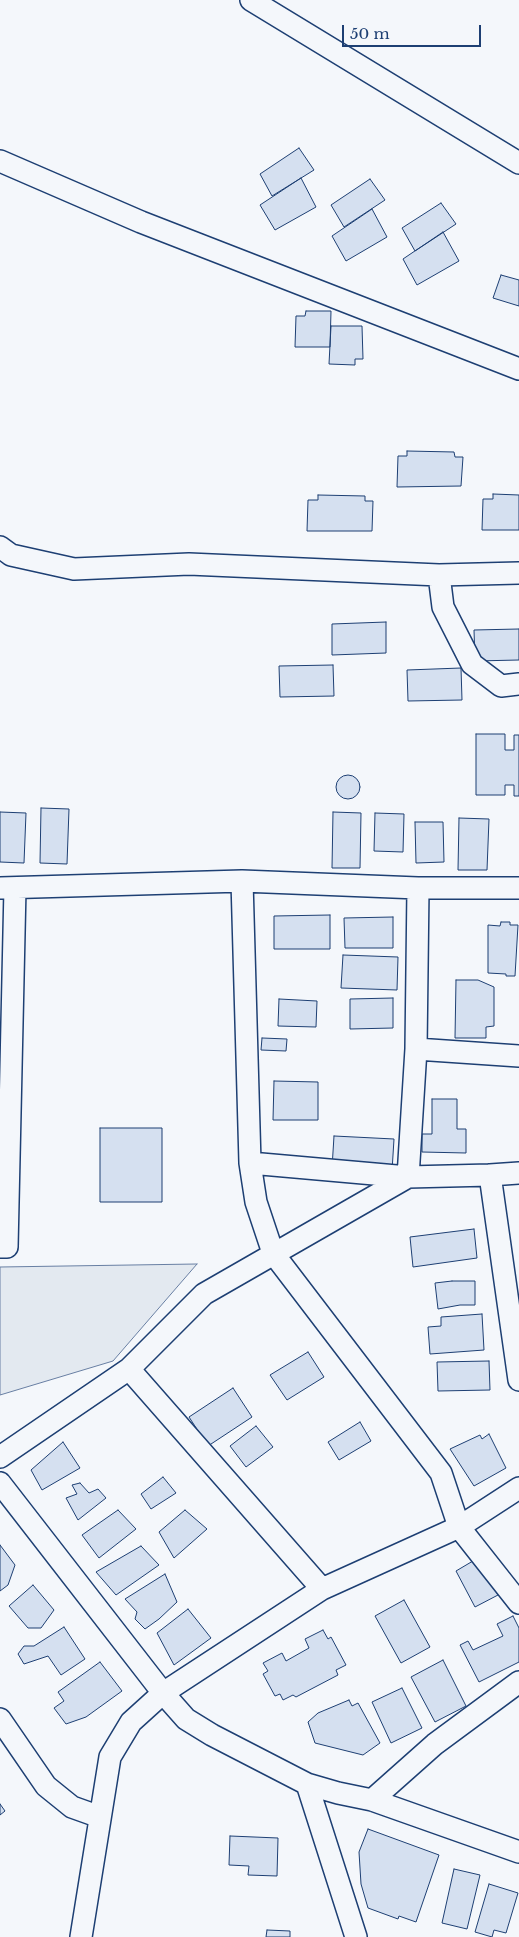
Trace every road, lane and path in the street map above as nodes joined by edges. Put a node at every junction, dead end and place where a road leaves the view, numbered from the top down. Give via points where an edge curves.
1 (251, 0) edge
2 (0, 161) edge
3 (519, 163) edge
4 (519, 369) edge
5 (0, 547) edge
6 (519, 573) edge
7 (439, 574) junction
8 (519, 684) edge
9 (242, 881) junction
10 (7, 888) edge
11 (418, 888) junction
12 (519, 888) edge
13 (416, 1049) junction
14 (519, 1056) edge
15 (250, 1163) junction
16 (519, 1173) edge
17 (490, 1175) junction
18 (408, 1177) junction
19 (0, 1247) edge
20 (273, 1253) junction
21 (129, 1368) junction
22 (519, 1380) edge
23 (0, 1457) edge
24 (0, 1483) edge
25 (519, 1488) edge
26 (7, 1505) edge
27 (458, 1527) junction
28 (322, 1589) junction
29 (518, 1600) edge
30 (519, 1682) edge
31 (163, 1693) junction
32 (0, 1719) edge
33 (307, 1784) junction
34 (372, 1800) junction
35 (100, 1818) junction
36 (519, 1852) edge
37 (81, 1937) edge
38 (356, 1937) edge

1 - 3 street
2 - 4 street via 140,222
5 - 7 street via 11,556 74,569 189,564
6 - 7 street
7 - 8 street via 442,607 472,664 501,686
9 - 10 street
9 - 11 street
9 - 15 street
10 - 19 street via 7,1247
11 - 12 street
11 - 13 street
13 - 14 street
13 - 18 street
15 - 18 street
15 - 20 street via 256,1202
16 - 17 street
17 - 18 street
17 - 22 street
18 - 20 street
20 - 21 street via 204,1294
20 - 27 street via 441,1473
21 - 23 street
21 - 28 street
24 - 26 street
25 - 27 street
26 - 31 street
27 - 28 street
27 - 29 street
28 - 31 street
30 - 34 street via 436,1744
31 - 33 street via 186,1719
31 - 35 street via 131,1722 110,1757
32 - 35 street via 46,1786 72,1807
33 - 34 street
33 - 38 street
34 - 36 street
35 - 37 street

